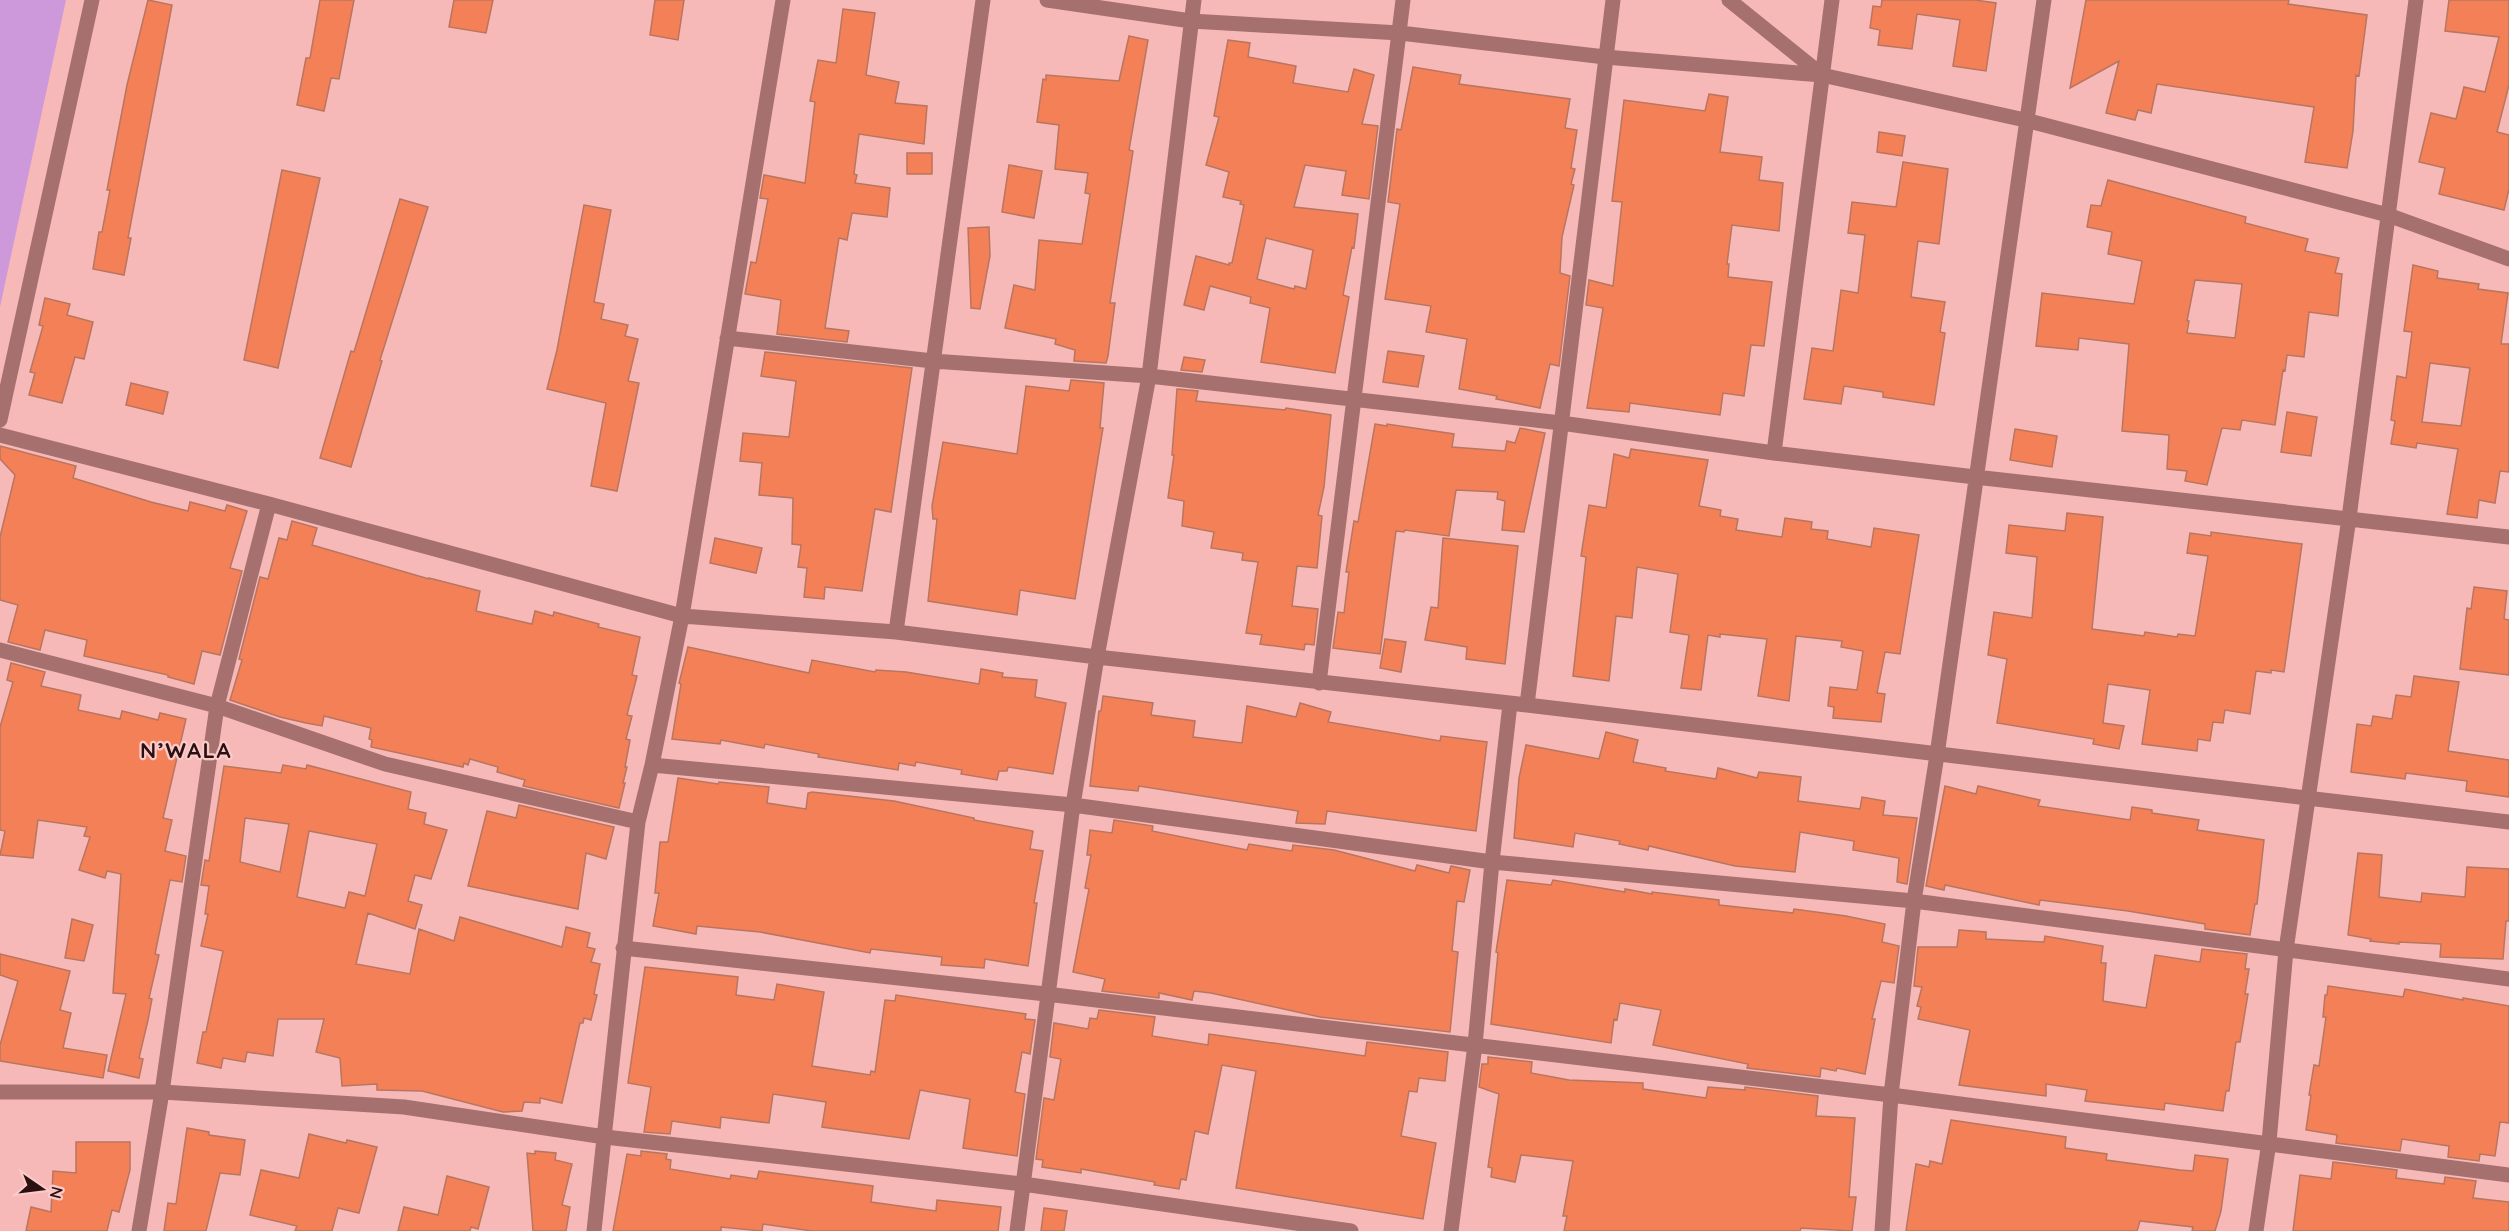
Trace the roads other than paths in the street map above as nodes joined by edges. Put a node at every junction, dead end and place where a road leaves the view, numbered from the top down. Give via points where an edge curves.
1 (92, 0) edge
2 (783, 0) edge
3 (983, 0) edge
4 (1047, 0) edge
5 (1194, 0) edge
6 (1403, 0) edge
7 (1612, 0) edge
8 (1729, 0) edge
9 (1832, 0) edge
10 (2044, 0) edge
11 (2416, 0) edge
12 (1191, 21) junction
13 (1400, 33) junction
14 (1605, 57) junction
15 (1822, 75) junction
16 (2025, 120) junction
17 (2388, 215) junction
18 (2509, 259) edge
19 (727, 338) junction
20 (933, 361) junction
21 (1149, 376) junction
22 (1353, 401) junction
23 (0, 420) edge
24 (1561, 423) junction
25 (0, 435) edge
26 (1774, 453) junction
27 (1975, 477) junction
28 (269, 504) junction
29 (2349, 518) junction
30 (2509, 537) edge
31 (682, 616) junction
32 (896, 632) junction
33 (0, 650) edge
34 (1097, 657) junction
35 (1319, 683) junction
36 (1510, 704) junction
37 (1527, 705) junction
38 (217, 706) junction
39 (1938, 755) junction
40 (652, 765) junction
41 (2309, 798) junction
42 (1073, 805) junction
43 (638, 822) junction
44 (2509, 822) edge
45 (1492, 862) junction
46 (1914, 901) junction
47 (623, 948) junction
48 (2286, 950) junction
49 (2509, 979) edge
50 (1046, 994) junction
51 (1475, 1045) junction
52 (0, 1092) edge
53 (162, 1092) junction
54 (1891, 1095) junction
55 (605, 1137) junction
56 (2269, 1142) junction
57 (2509, 1175) edge
58 (1023, 1184) junction
59 (139, 1231) edge
60 (594, 1231) edge
61 (1017, 1231) edge
62 (1351, 1231) edge
63 (1451, 1231) edge
64 (1882, 1231) edge
65 (2256, 1231) edge

1 - 23 street
2 - 19 street
3 - 20 street
4 - 12 street
5 - 12 street
6 - 13 street
7 - 14 street
8 - 15 street
9 - 15 street
10 - 16 street
11 - 17 street
12 - 13 street
12 - 21 street
13 - 14 street
13 - 22 street
14 - 15 street
14 - 24 street
15 - 16 street
15 - 26 street
16 - 17 street
16 - 27 street
17 - 18 street
17 - 29 street
19 - 20 street
19 - 31 street
20 - 21 street
20 - 32 street
21 - 22 street
21 - 34 street
22 - 24 street
22 - 35 street
24 - 26 street
24 - 37 street
25 - 28 street
26 - 27 street
27 - 29 street
27 - 39 street
28 - 31 street
28 - 38 street
29 - 30 street
29 - 41 street
31 - 32 street
31 - 40 street
32 - 34 street
33 - 38 street
34 - 35 street
34 - 42 street
35 - 36 street
36 - 37 street
36 - 45 street
37 - 39 street
38 - 43 street via 386,764
38 - 53 street
39 - 41 street
39 - 46 street
40 - 42 street
40 - 43 street
41 - 44 street
41 - 48 street
42 - 45 street
42 - 50 street
43 - 47 street
45 - 46 street
45 - 51 street
46 - 48 street
46 - 54 street
47 - 50 street
47 - 55 street
48 - 49 street
48 - 56 street
50 - 51 street
50 - 58 street
51 - 54 street
51 - 63 street
52 - 53 street
53 - 55 street via 404,1107
53 - 59 street
54 - 56 street
54 - 64 street
55 - 58 street
55 - 60 street
56 - 57 street
56 - 65 street
58 - 61 street
58 - 62 street

